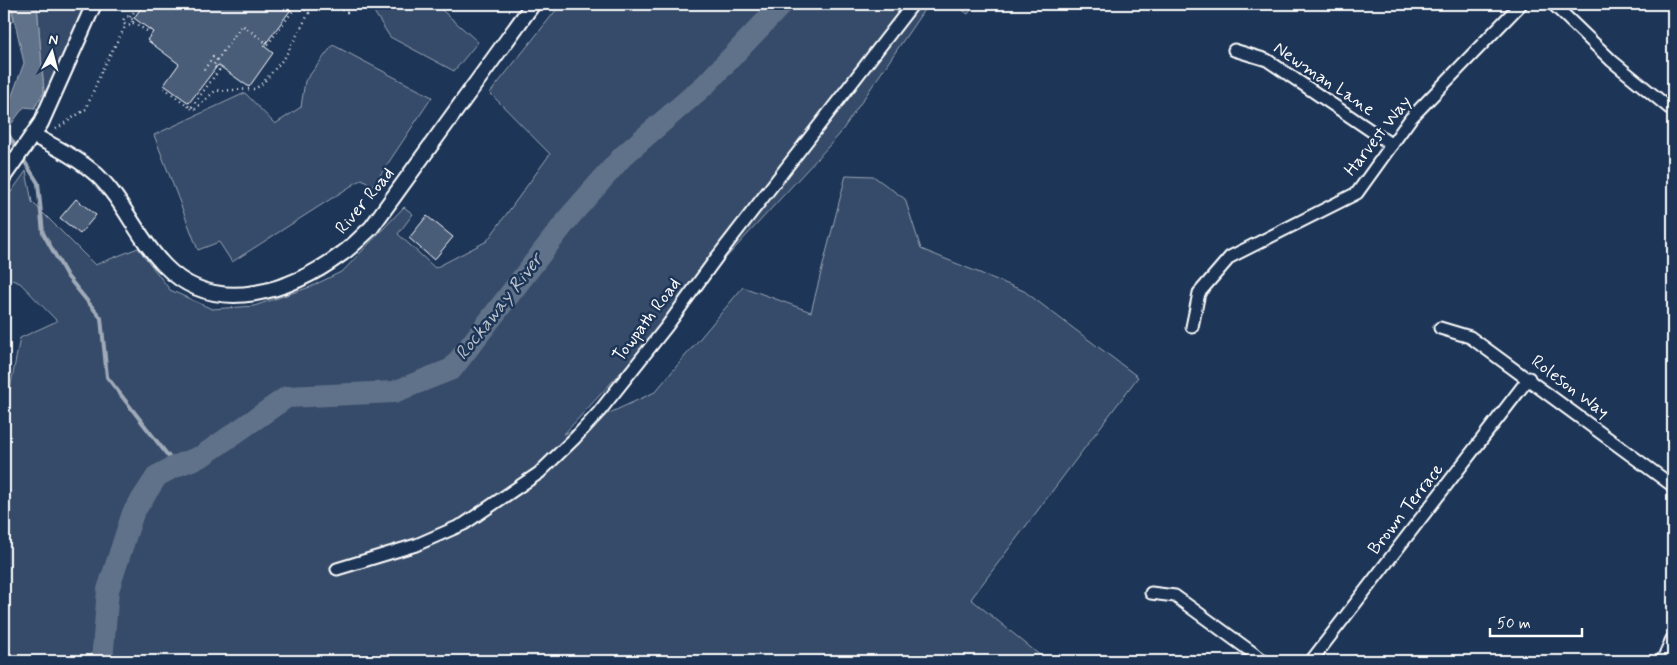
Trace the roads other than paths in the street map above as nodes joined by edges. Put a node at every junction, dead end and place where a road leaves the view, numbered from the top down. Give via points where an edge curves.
1 (94, 4) edge
2 (533, 4) edge
3 (913, 4) edge
4 (1521, 4) edge
5 (1553, 4) edge
6 (1234, 50) dead end
7 (1673, 111) edge
8 (33, 135) junction
9 (1392, 145) junction
10 (8, 171) edge
11 (1192, 327) dead end
12 (1440, 328) dead end
13 (1528, 378) junction
14 (1673, 486) edge
15 (338, 569) dead end
16 (1151, 592) dead end
17 (1673, 640) edge
18 (1264, 661) edge
19 (1311, 661) edge
20 (1664, 661) edge

1 - 8 street
2 - 8 street, River Road via 371,228 344,253 287,286 260,293 223,296 192,287 152,252 107,185 96,174 75,158
3 - 15 street, Towpath Road via 667,326 575,438 539,473 464,524 416,545
4 - 9 street, Harvest Way via 1411,118
5 - 7 street via 1612,61
6 - 9 street, Newman Lane via 1267,60
8 - 10 street
9 - 11 street, Harvest Way via 1357,192 1230,257 1199,293
12 - 13 street, Roleson Way via 1470,337
13 - 14 street, Roleson Way
13 - 19 street, Brown Terrace
16 - 18 street via 1175,596
17 - 20 street

